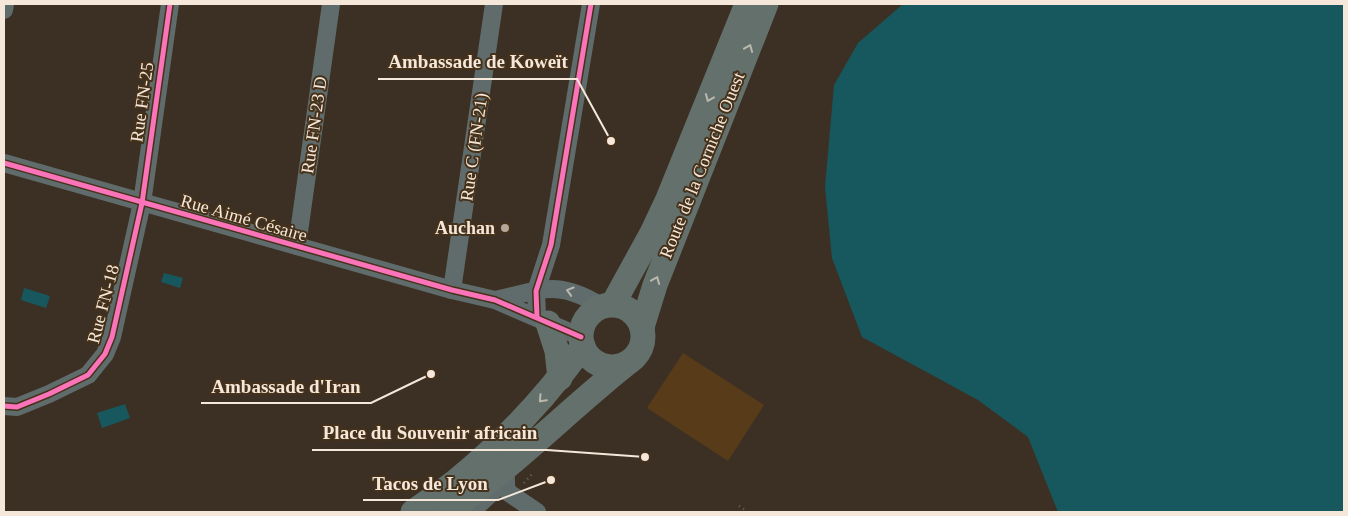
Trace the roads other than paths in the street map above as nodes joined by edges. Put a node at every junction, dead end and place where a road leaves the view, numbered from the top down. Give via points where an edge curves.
1 (5, 4) edge
2 (170, 4) edge
3 (331, 4) edge
4 (494, 4) edge
5 (591, 4) edge
6 (747, 4) edge
7 (766, 4) edge
8 (4, 10) edge
9 (4, 147) edge
10 (6, 164) edge
11 (142, 203) junction
12 (296, 246) junction
13 (452, 290) junction
14 (536, 291) junction
15 (487, 299) junction
16 (607, 306) junction
17 (542, 320) junction
18 (642, 327) junction
19 (582, 342) junction
20 (625, 365) junction
21 (560, 378) junction
22 (4, 406) edge
23 (510, 469) junction
24 (531, 511) edge
25 (413, 512) edge
26 (447, 512) edge
27 (472, 512) edge

1 - 8 street
2 - 11 street, Rue FN-25
3 - 12 street, Rue FN-23 D
4 - 13 street, Rue C (FN-21)
5 - 14 street via 551,245
6 -> 16 highway, Route de la Corniche Ouest via 668,199 648,240
18 -> 7 highway, Route de la Corniche Ouest via 654,285
9 - 10 street
10 - 11 street, Rue Aimé Césaire
11 - 12 street, Rue Aimé Césaire
11 - 22 street, Rue FN-18 via 112,337 95,368 79,380 17,407
12 - 13 street, Rue Aimé Césaire
13 - 15 street, Rue Aimé Césaire
14 - 15 street
16 -> 14 street via 569,290
14 - 17 street
15 - 17 street, Rue Aimé Césaire
16 - 18 highway via 623,306 632,311
16 - 19 highway via 593,311 586,318
17 - 19 street, Rue Aimé Césaire
17 - 21 highway via 557,351
18 - 20 highway via 642,345 638,354
19 - 20 highway via 595,362 605,366
19 - 21 highway
20 - 23 highway via 580,402
21 -> 25 highway via 504,438 456,481
23 - 24 street via 506,487
23 - 26 highway
23 - 27 street

